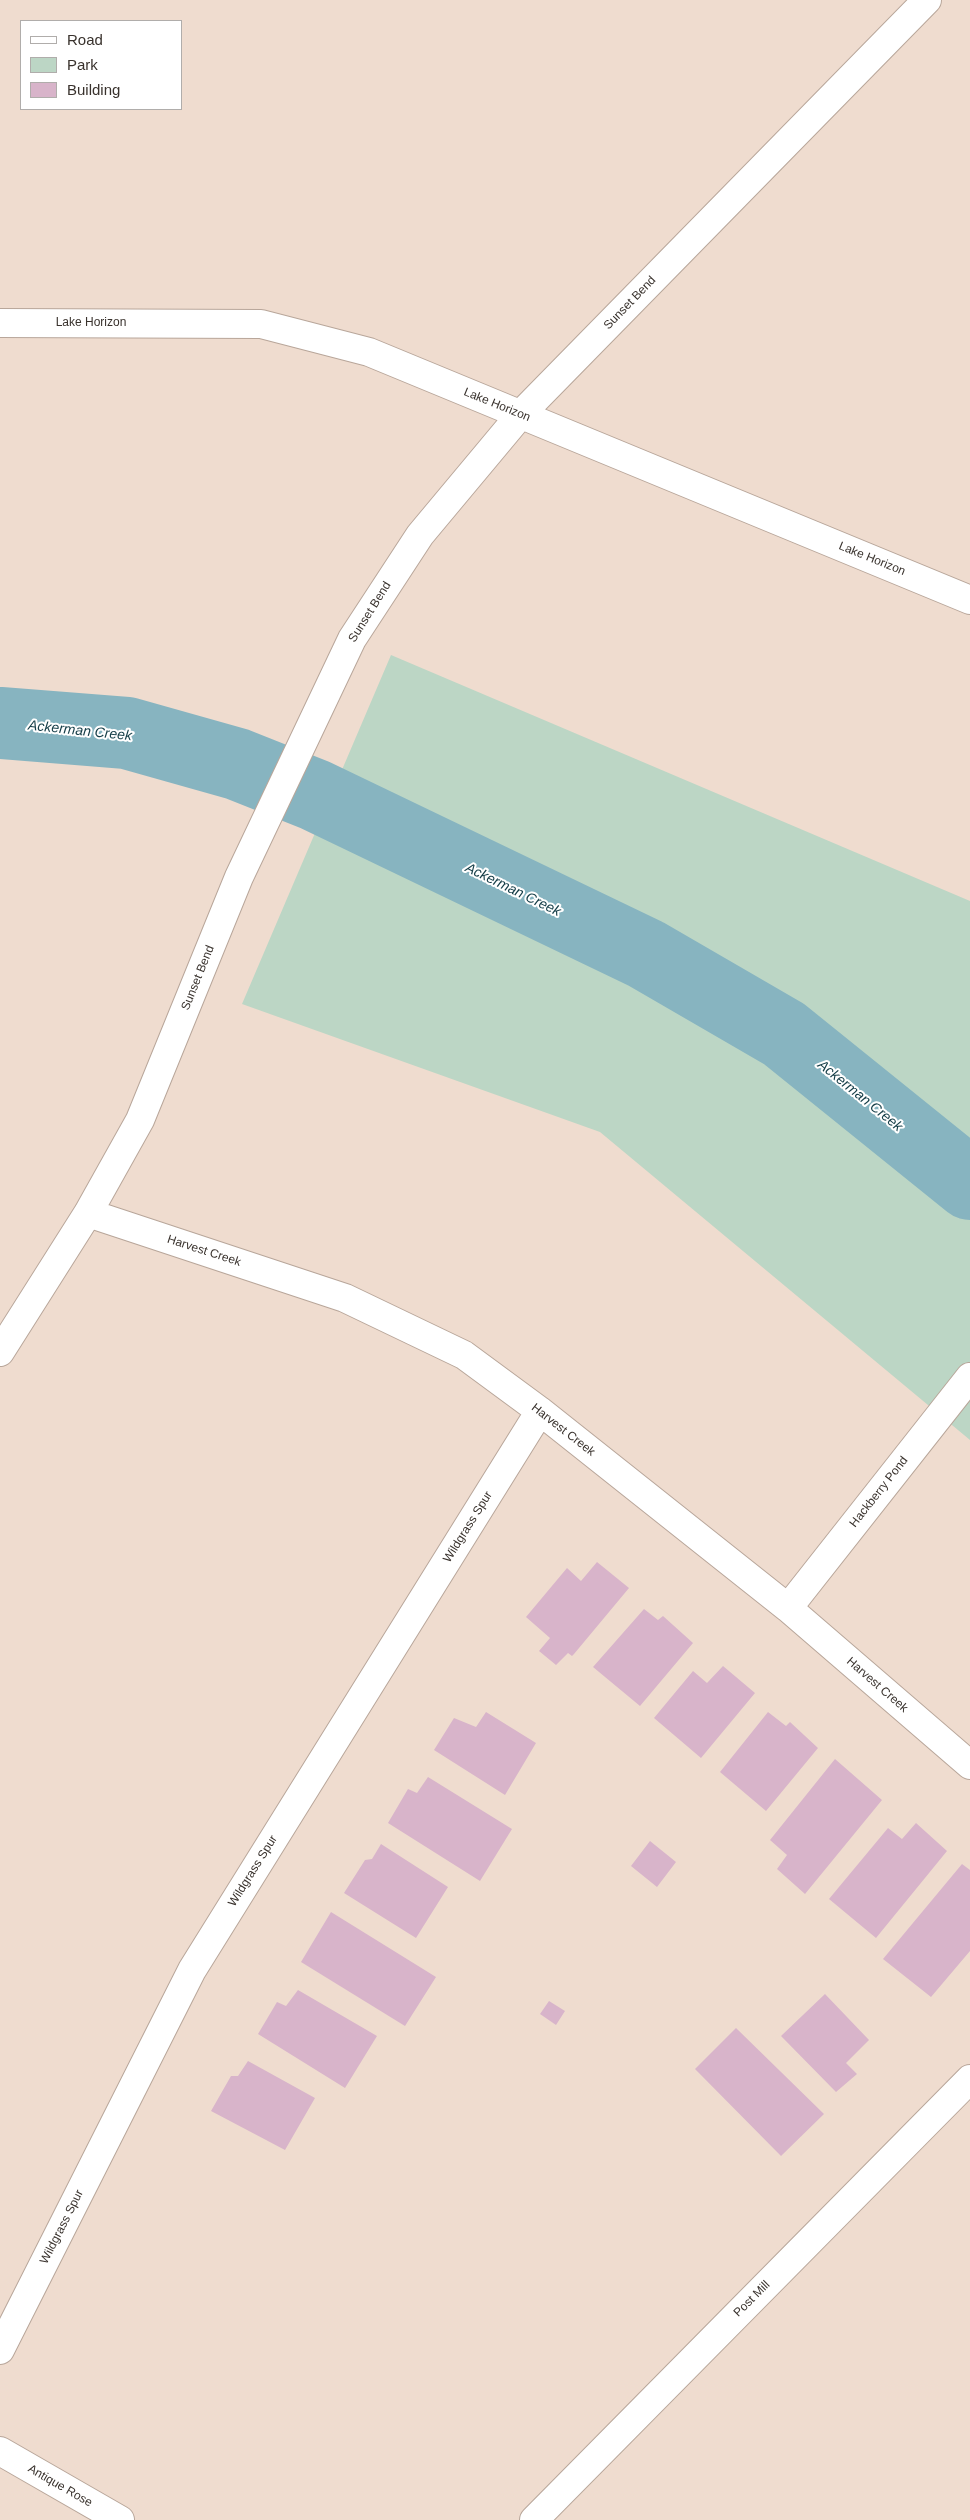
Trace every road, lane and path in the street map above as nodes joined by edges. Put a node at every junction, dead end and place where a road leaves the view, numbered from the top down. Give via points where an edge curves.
1 (927, 0) edge
2 (0, 323) edge
3 (521, 414) junction
4 (970, 600) edge
5 (88, 1213) junction
6 (0, 1352) edge
7 (970, 1377) edge
8 (540, 1411) junction
9 (788, 1608) junction
10 (970, 1765) edge
11 (970, 2079) edge
12 (0, 2350) edge
13 (0, 2451) edge
14 (120, 2520) edge
15 (534, 2520) edge

1 - 3 street, Sunset Bend
2 - 3 street, Lake Horizon via 261,324 368,352
3 - 4 street, Lake Horizon
3 - 5 street, Sunset Bend via 420,535 352,639 239,877 140,1120
5 - 6 street, Sunset Bend
5 - 8 street, Harvest Creek via 345,1298 464,1355
7 - 9 street, Hackberry Pond
8 - 9 street, Harvest Creek
8 - 12 street, Wildgrass Spur via 192,1970
9 - 10 street, Harvest Creek
11 - 15 street, Post Mill
13 - 14 street, Antique Rose

